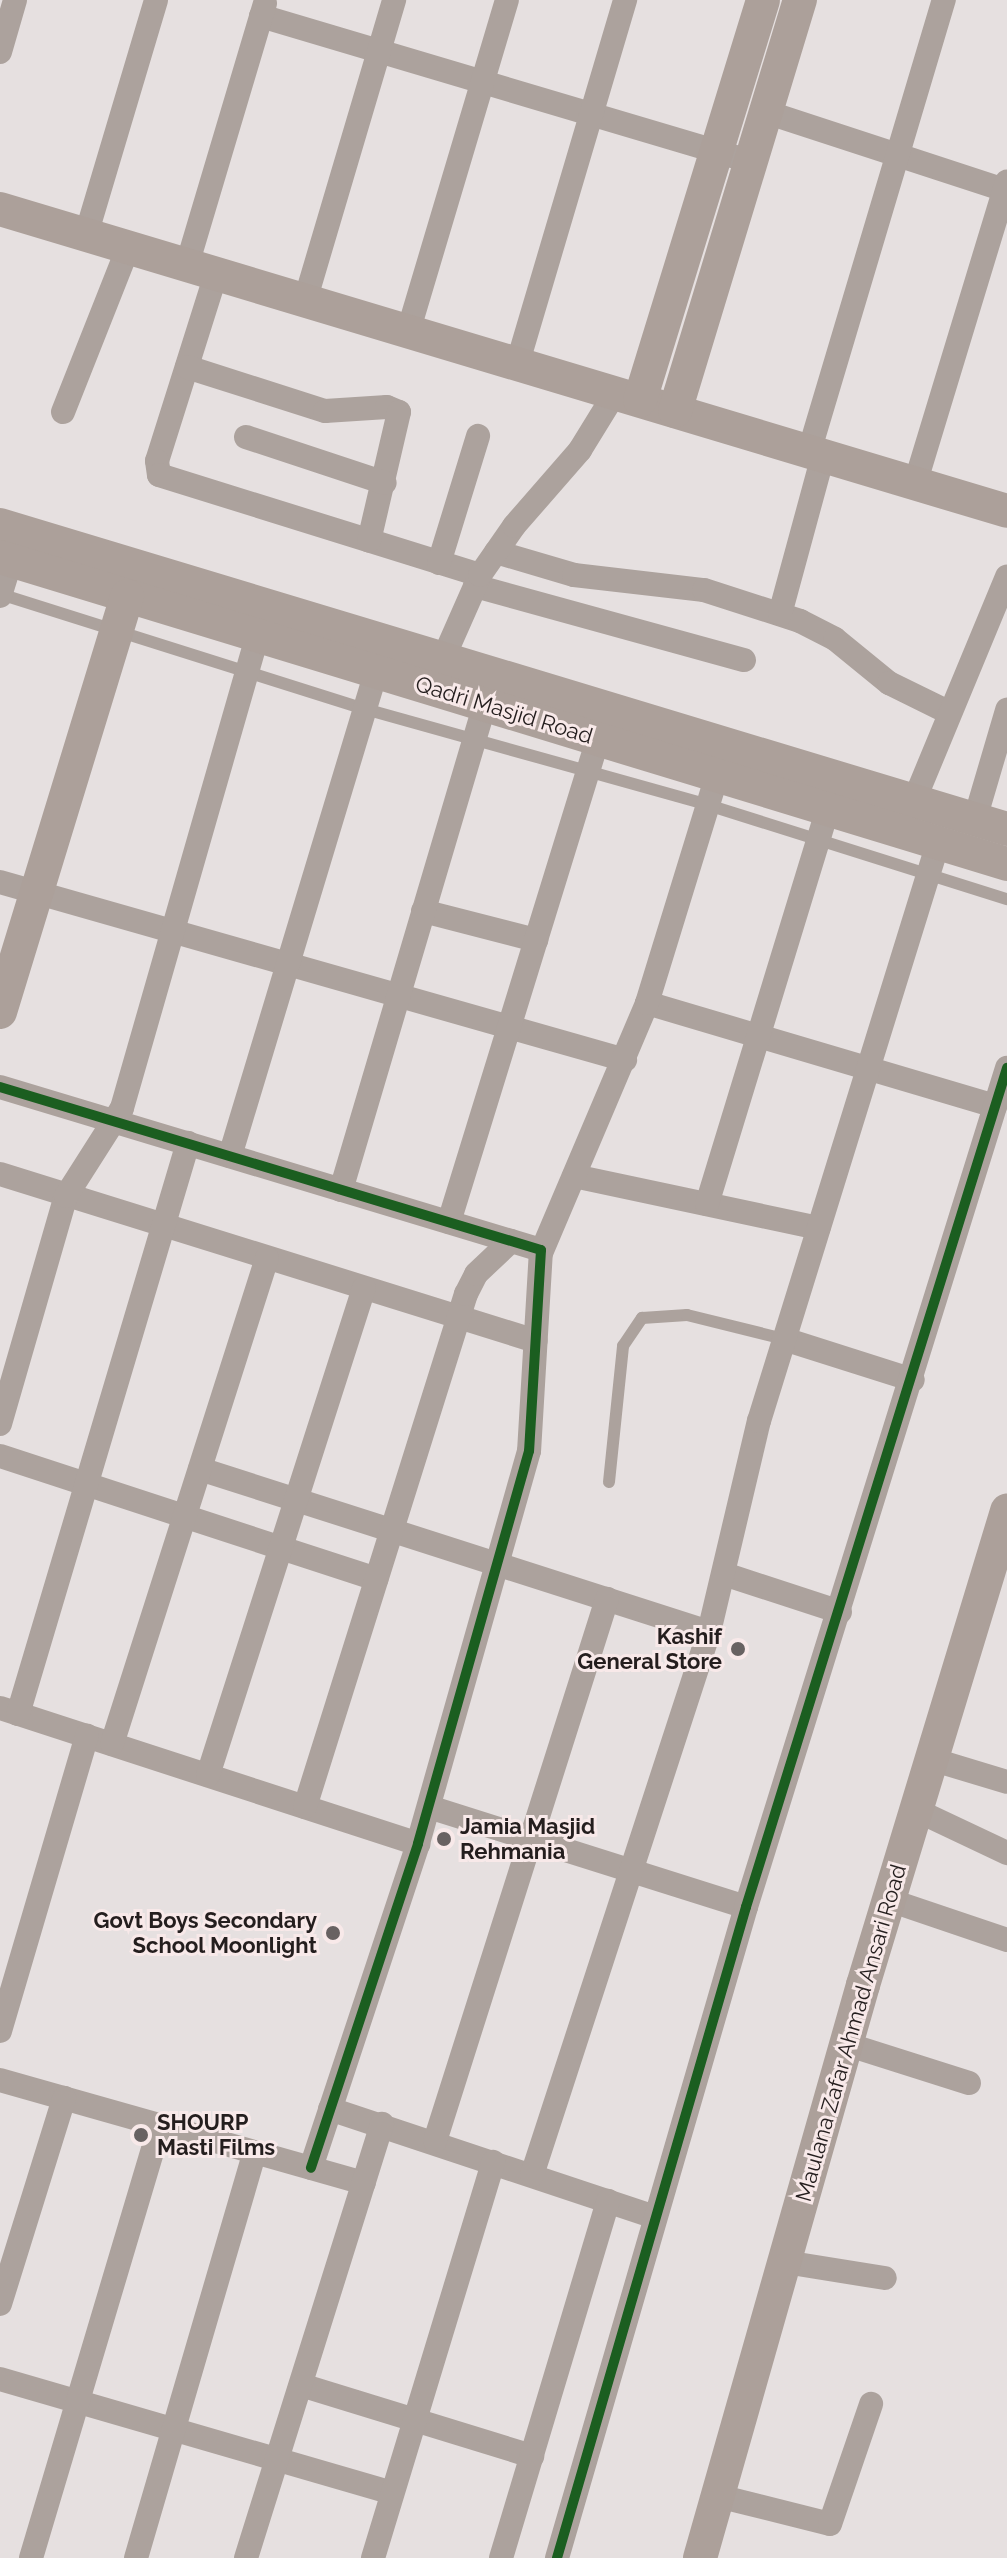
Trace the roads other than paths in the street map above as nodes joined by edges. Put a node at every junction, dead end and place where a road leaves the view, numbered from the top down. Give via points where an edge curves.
1 (15, 0) edge
2 (156, 0) edge
3 (394, 0) edge
4 (507, 0) edge
5 (625, 0) edge
6 (763, 0) edge
7 (800, 0) edge
8 (944, 0) edge
9 (264, 8) edge
10 (379, 51) junction
11 (0, 52) edge
12 (483, 82) junction
13 (766, 112) junction
14 (591, 114) junction
15 (717, 151) junction
16 (898, 156) junction
17 (749, 161) junction
18 (1006, 188) edge
19 (0, 209) edge
20 (86, 235) junction
21 (128, 248) junction
22 (202, 270) junction
23 (305, 301) junction
24 (408, 332) junction
25 (517, 365) junction
26 (187, 367) junction
27 (627, 397) junction
28 (675, 411) junction
29 (63, 412) dead end
30 (478, 436) dead end
31 (246, 437) dead end
32 (816, 454) junction
33 (385, 483) junction
34 (915, 484) junction
35 (1007, 511) edge
36 (0, 525) edge
37 (369, 541) junction
38 (496, 552) junction
39 (6, 558) edge
40 (439, 563) junction
41 (1007, 576) edge
42 (478, 581) junction
43 (0, 595) edge
44 (127, 596) junction
45 (780, 614) junction
46 (115, 633) junction
47 (258, 635) junction
48 (443, 659) junction
49 (744, 660) dead end
50 (376, 672) junction
51 (247, 673) junction
52 (485, 704) junction
53 (365, 709) junction
54 (1007, 710) edge
55 (948, 712) junction
56 (474, 739) junction
57 (598, 739) junction
58 (588, 772) junction
59 (713, 791) junction
60 (914, 801) junction
61 (975, 819) junction
62 (823, 825) junction
63 (1007, 829) edge
64 (933, 858) junction
65 (1007, 864) edge
66 (0, 882) edge
67 (35, 894) junction
68 (1007, 899) edge
69 (423, 911) junction
70 (173, 931) junction
71 (536, 940) junction
72 (289, 962) junction
73 (398, 992) junction
74 (647, 1003) junction
75 (0, 1012) edge
76 (510, 1025) junction
77 (759, 1036) junction
78 (625, 1060) junction
79 (868, 1068) junction
80 (1007, 1068) edge
81 (0, 1087) edge
82 (995, 1106) junction
83 (117, 1122) junction
84 (188, 1143) junction
85 (230, 1156) junction
86 (0, 1174) edge
87 (574, 1176) junction
88 (341, 1190) junction
89 (66, 1196) junction
90 (707, 1204) junction
91 (449, 1222) junction
92 (164, 1226) junction
93 (819, 1228) junction
94 (511, 1241) junction
95 (541, 1253) junction
96 (267, 1258) junction
97 (364, 1288) junction
98 (458, 1317) junction
99 (784, 1339) junction
100 (536, 1341) junction
101 (913, 1380) junction
102 (0, 1424) edge
103 (0, 1456) edge
104 (200, 1469) junction
105 (89, 1482) junction
106 (609, 1482) dead end
107 (296, 1500) junction
108 (1007, 1510) edge
109 (184, 1513) junction
110 (391, 1530) junction
111 (282, 1546) junction
112 (500, 1565) junction
113 (724, 1574) junction
114 (376, 1579) junction
115 (607, 1599) junction
116 (840, 1612) junction
117 (709, 1632) junction
118 (9, 1711) edge
119 (87, 1736) junction
120 (112, 1744) junction
121 (931, 1759) junction
122 (208, 1775) junction
123 (1007, 1782) edge
124 (305, 1807) junction
125 (429, 1807) junction
126 (916, 1810) junction
127 (531, 1839) junction
128 (418, 1844) junction
129 (1007, 1853) edge
130 (631, 1870) junction
131 (889, 1900) junction
132 (746, 1907) junction
133 (1007, 1940) edge
134 (0, 2031) edge
135 (846, 2044) junction
136 (0, 2080) edge
137 (969, 2083) dead end
138 (64, 2098) junction
139 (330, 2109) junction
140 (382, 2124) junction
141 (160, 2125) junction
142 (435, 2141) junction
143 (255, 2152) junction
144 (493, 2162) junction
145 (311, 2168) junction
146 (532, 2175) junction
147 (364, 2183) junction
148 (608, 2201) junction
149 (654, 2217) junction
150 (785, 2262) junction
151 (885, 2278) dead end
152 (0, 2304) edge
153 (0, 2379) edge
154 (301, 2385) junction
155 (77, 2401) junction
156 (871, 2404) dead end
157 (414, 2422) junction
158 (173, 2429) junction
159 (532, 2456) junction
160 (277, 2460) junction
161 (392, 2493) junction
162 (718, 2496) junction
163 (31, 2558) edge
164 (136, 2558) edge
165 (246, 2558) edge
166 (373, 2558) edge
167 (501, 2558) edge
168 (557, 2558) edge
169 (700, 2558) edge

1 - 11 street
2 - 20 street
3 - 10 street
4 - 12 street
5 - 14 street
6 - 15 street
7 - 13 street
8 - 16 street
9 - 10 street
9 - 22 street
10 - 12 street
10 - 23 street
12 - 14 street
12 - 24 street
13 - 16 street
13 - 17 street
14 - 15 street
14 - 25 street
15 - 17 street
15 - 27 street
16 - 18 street
16 - 32 street
17 - 28 street
18 - 34 street
19 - 20 street
20 - 21 street
21 - 22 street
21 - 29 street
22 - 23 street
22 - 26 street
23 - 24 street
24 - 25 street
25 - 27 street
26 - 33 street via 325,411 396,410 401,420
26 - 37 street via 157,461 159,475
27 - 28 street
27 - 38 street
28 - 32 street
30 - 40 street
31 - 33 street
32 - 34 street
32 - 45 street
33 - 37 street
34 - 35 street
36 - 48 street, Qadri Masjid Road
37 - 40 street
38 - 42 street
38 - 45 street via 574,575 704,590
39 - 43 street
39 - 44 street, Qadri Masjid Road
40 - 42 street
41 - 55 street
42 - 48 street
42 - 49 street
43 - 46 lane
44 - 46 street
44 - 47 street, Qadri Masjid Road
45 - 55 street via 835,639 889,683
46 - 51 lane
46 - 67 street
47 - 50 street, Qadri Masjid Road
47 - 51 street
48 - 60 street, Qadri Masjid Road
50 - 52 street, Qadri Masjid Road
50 - 53 street
51 - 53 lane
51 - 70 street
52 - 56 street
52 - 57 street, Qadri Masjid Road
53 - 56 lane
53 - 72 street
54 - 61 street
55 - 60 street
56 - 58 lane
56 - 69 street
57 - 58 street
57 - 59 street, Qadri Masjid Road
58 - 59 lane
58 - 71 street
59 - 62 street, Qadri Masjid Road
59 - 74 street
60 - 61 street, Qadri Masjid Road
61 - 63 street, Qadri Masjid Road
62 - 64 street, Qadri Masjid Road
62 - 77 street
64 - 65 street, Qadri Masjid Road
64 - 68 lane
64 - 79 street
66 - 67 street
67 - 70 street
67 - 75 street
69 - 71 street
69 - 73 street
70 - 72 street
70 - 83 street
71 - 76 street
72 - 73 street
72 - 85 street
73 - 76 street
73 - 88 street
74 - 77 street
74 - 78 street
76 - 78 street
76 - 91 street
77 - 79 street
77 - 90 street
78 - 87 street
79 - 82 street
79 - 93 street
80 - 82 street
81 - 83 street
82 - 101 street
83 - 84 street
83 - 89 street
84 - 85 street
84 - 92 street
85 - 88 street
86 - 89 street
87 - 90 street
87 - 95 street
88 - 91 street
89 - 92 street
89 - 102 street
90 - 93 street
91 - 94 street
92 - 96 street
92 - 105 street
93 - 99 street
94 - 95 street
94 - 98 street via 476,1274
95 - 100 street
96 - 97 street
96 - 104 street
97 - 98 street
97 - 107 street
98 - 100 street
98 - 110 street
99 - 101 street
99 - 106 lane via 687,1315 642,1318 623,1346
99 - 113 street
100 - 112 street via 529,1451
101 - 116 street
103 - 105 street
104 - 107 street
104 - 109 street
105 - 109 street
105 - 118 street
107 - 110 street
107 - 111 street
108 - 121 street, Maulana Zafar Ahmad Ansari Road
109 - 111 street
109 - 120 street
110 - 112 street
110 - 114 street
111 - 114 street
111 - 122 street
112 - 115 street
112 - 125 street
113 - 116 street
113 - 117 street
114 - 124 street
115 - 117 street
115 - 127 street
116 - 132 street
117 - 130 street
118 - 119 street
119 - 120 street
119 - 134 street
120 - 122 street
121 - 123 street
121 - 126 street, Maulana Zafar Ahmad Ansari Road
122 - 124 street
124 - 128 street
125 - 127 street
125 - 128 street
126 - 129 street
126 - 131 street, Maulana Zafar Ahmad Ansari Road
127 - 130 street
127 - 142 street
128 - 139 street
130 - 132 street
130 - 146 street
131 - 133 street
131 - 135 street, Maulana Zafar Ahmad Ansari Road
132 - 149 street
135 - 137 street
135 - 150 street, Maulana Zafar Ahmad Ansari Road
136 - 138 street
138 - 141 street
138 - 152 street
139 - 140 street
139 - 145 street
140 - 142 street
140 - 147 street
141 - 143 street
141 - 155 street
142 - 144 street
143 - 145 street
143 - 158 street
144 - 146 street
144 - 157 street
145 - 147 street
146 - 148 street
147 - 154 street
148 - 149 street
148 - 159 street
149 - 168 street
150 - 151 street
150 - 162 street, Maulana Zafar Ahmad Ansari Road
153 - 155 street
154 - 157 street
154 - 160 street
155 - 158 street
155 - 163 street
156 - 162 street via 830,2524
157 - 159 street
157 - 161 street
158 - 160 street
158 - 164 street
159 - 167 street
160 - 161 street
160 - 165 street
161 - 166 street
162 - 169 street, Maulana Zafar Ahmad Ansari Road

